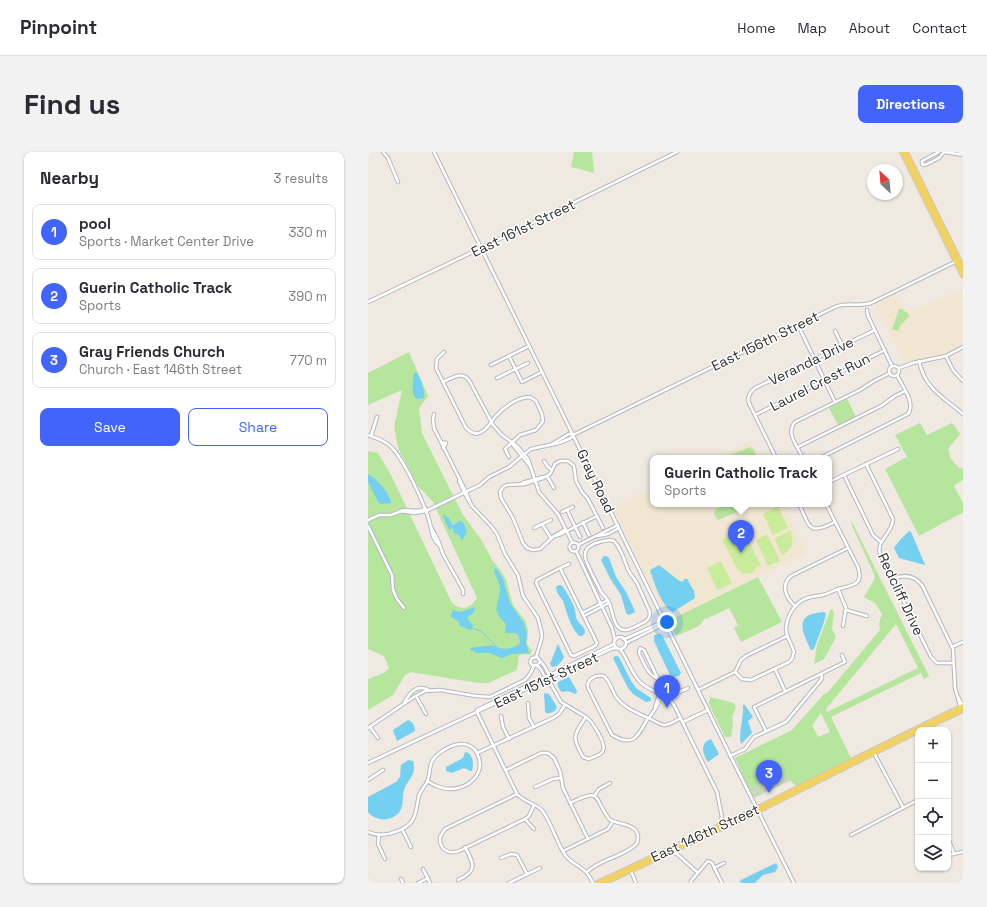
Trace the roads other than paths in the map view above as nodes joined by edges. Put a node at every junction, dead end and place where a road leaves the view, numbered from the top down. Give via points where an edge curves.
1 (383, 152) edge
2 (434, 152) edge
3 (677, 152) edge
4 (902, 152) edge
5 (906, 152) edge
6 (939, 152) edge
7 (945, 152) edge
8 (963, 155) edge
9 (398, 182) dead end
10 (481, 248) junction
11 (958, 261) junction
12 (963, 268) edge
13 (963, 276) edge
14 (368, 302) edge
15 (867, 310) dead end
16 (798, 325) junction
17 (874, 330) junction
18 (835, 331) dead end
19 (842, 345) junction
20 (529, 346) junction
21 (963, 347) edge
22 (884, 350) junction
23 (444, 352) dead end
24 (509, 356) junction
25 (946, 356) junction
26 (814, 359) junction
27 (919, 361) junction
28 (528, 363) dead end
29 (491, 365) dead end
30 (892, 366) junction
31 (899, 368) junction
32 (515, 369) junction
33 (542, 372) junction
34 (890, 373) junction
35 (897, 375) junction
36 (497, 378) dead end
37 (825, 381) junction
38 (963, 381) edge
39 (443, 382) junction
40 (905, 391) junction
41 (835, 402) junction
42 (434, 414) dead end
43 (963, 414) edge
44 (755, 415) junction
45 (377, 418) dead end
46 (492, 422) junction
47 (573, 435) junction
48 (370, 436) edge
49 (511, 442) junction
50 (798, 447) junction
51 (898, 449) dead end
52 (523, 455) junction
53 (775, 455) edge
54 (802, 455) edge
55 (826, 455) edge
56 (509, 457) dead end
57 (544, 461) dead end
58 (866, 464) junction
59 (552, 470) junction
60 (844, 475) junction
61 (546, 476) junction
62 (534, 480) junction
63 (832, 481) edge
64 (554, 488) dead end
65 (465, 492) junction
66 (800, 507) edge
67 (828, 507) edge
68 (572, 508) dead end
69 (426, 510) junction
70 (568, 510) junction
71 (562, 512) dead end
72 (597, 516) junction
73 (368, 520) edge
74 (551, 520) dead end
75 (583, 522) junction
76 (835, 522) junction
77 (542, 524) junction
78 (618, 525) junction
79 (368, 526) edge
80 (575, 526) junction
81 (534, 528) dead end
82 (603, 528) dead end
83 (619, 528) junction
84 (566, 530) junction
85 (589, 535) dead end
86 (596, 536) junction
87 (553, 537) junction
88 (580, 537) dead end
89 (572, 542) junction
90 (881, 542) junction
91 (578, 544) junction
92 (848, 548) junction
93 (576, 551) junction
94 (569, 564) dead end
95 (560, 568) junction
96 (892, 579) junction
97 (838, 589) junction
98 (463, 594) dead end
99 (609, 602) junction
100 (602, 605) junction
101 (795, 606) junction
102 (404, 608) dead end
103 (846, 610) junction
104 (583, 614) junction
105 (867, 616) dead end
106 (665, 622) junction
107 (843, 626) dead end
108 (612, 628) junction
109 (787, 636) junction
110 (619, 637) junction
111 (623, 638) junction
112 (615, 640) junction
113 (963, 642) edge
114 (626, 643) junction
115 (614, 644) junction
116 (624, 647) junction
117 (952, 647) junction
118 (616, 648) junction
119 (620, 649) junction
120 (842, 655) dead end
121 (536, 657) junction
122 (627, 659) junction
123 (540, 661) junction
124 (954, 663) junction
125 (535, 666) junction
126 (775, 669) junction
127 (735, 672) junction
128 (821, 674) junction
129 (548, 677) junction
130 (658, 679) junction
131 (671, 686) junction
132 (665, 687) junction
133 (688, 688) dead end
134 (430, 690) junction
135 (698, 690) junction
136 (680, 691) junction
137 (786, 691) junction
138 (416, 696) junction
139 (660, 696) junction
140 (528, 703) dead end
141 (404, 704) junction
142 (565, 705) junction
143 (962, 705) edge
144 (708, 710) junction
145 (963, 710) edge
146 (476, 712) junction
147 (426, 714) dead end
148 (501, 716) dead end
149 (586, 717) junction
150 (648, 718) junction
151 (681, 718) junction
152 (683, 722) junction
153 (369, 727) edge
154 (534, 727) junction
155 (927, 727) edge
156 (766, 731) junction
157 (915, 732) edge
158 (378, 738) dead end
159 (509, 739) junction
160 (493, 745) junction
161 (477, 753) junction
162 (874, 753) junction
163 (730, 756) junction
164 (368, 763) edge
165 (383, 770) dead end
166 (506, 770) junction
167 (561, 778) junction
168 (368, 780) edge
169 (427, 781) junction
170 (610, 783) dead end
171 (535, 787) dead end
172 (517, 794) junction
173 (594, 796) junction
174 (915, 801) edge
175 (570, 803) junction
176 (534, 805) junction
177 (903, 807) junction
178 (758, 810) junction
179 (722, 817) junction
180 (525, 819) junction
181 (613, 821) junction
182 (731, 821) junction
183 (717, 828) junction
184 (402, 829) junction
185 (534, 829) dead end
186 (368, 832) edge
187 (379, 835) junction
188 (851, 835) dead end
189 (588, 839) junction
190 (951, 846) edge
191 (411, 847) dead end
192 (466, 847) junction
193 (563, 851) junction
194 (676, 852) junction
195 (963, 852) edge
196 (951, 854) edge
197 (954, 854) junction
198 (501, 858) dead end
199 (385, 860) dead end
200 (724, 863) dead end
201 (423, 868) dead end
202 (540, 868) dead end
203 (714, 868) junction
204 (631, 871) junction
205 (587, 872) junction
206 (698, 873) junction
207 (527, 874) junction
208 (428, 878) junction
209 (401, 879) dead end
210 (458, 880) dead end
211 (402, 883) edge
212 (418, 883) edge
213 (430, 883) edge
214 (509, 883) edge
215 (593, 883) edge
216 (597, 883) edge
217 (604, 883) edge
218 (636, 883) edge
219 (692, 883) edge
220 (722, 883) edge
221 (794, 883) edge

1 - 9 street
2 - 10 street, Gray Road
3 - 10 street, East 161st Street
4 - 11 main road
5 - 11 main road
6 - 7 street via 922,161 922,164 937,159
7 - 8 street
10 - 14 street, East 161st Street
10 - 20 street, Gray Road
11 - 12 main road
11 - 13 main road
11 - 16 street, East 156th Street via 872,303 839,305
15 - 17 street
16 - 26 street
16 - 47 street, East 156th Street
17 - 19 street, Veranda Drive
17 - 22 street
18 - 19 street
19 - 26 street, Veranda Drive
20 - 24 street
20 - 33 street, Gray Road
21 - 25 street
22 - 30 street
22 - 37 street, Laurel Crest Run
23 - 39 street via 437,359 436,365
24 - 29 street
24 - 32 street
25 - 27 street
25 - 38 street via 953,370
26 - 37 street
26 - 44 street, Veranda Drive via 755,388 749,395 749,403
27 - 31 street
27 - 43 street via 931,388
28 - 32 street
30 - 31 street
30 - 34 street
31 - 35 street via 900,372
32 - 33 street via 522,382
32 - 36 street
33 - 47 street, Gray Road
34 - 35 street via 893,376
34 - 41 street
35 - 40 street
37 - 41 street
37 - 44 street, Laurel Crest Run
39 - 46 street via 457,375 467,377
39 - 46 street via 469,431 475,434 481,432
40 - 50 street via 881,406
40 - 55 street via 911,409 905,416
41 - 50 street via 795,422 791,431
42 - 65 street via 433,425
44 - 53 street
45 - 48 street
46 - 49 street
46 - 49 street via 512,404 526,397 534,399 542,414 541,424 536,430 522,434
47 - 52 street, East 156th Street via 567,440 534,448
47 - 78 street, Gray Road
48 - 69 street via 395,450
49 - 52 street
49 - 56 street via 504,448
50 - 54 street
51 - 58 street
52 - 62 street
52 - 65 street, East 156th Street via 509,468
57 - 59 street
58 - 60 street
58 - 90 street, Redcliff Drive via 893,519
59 - 61 street
59 - 72 street via 560,461 572,464 580,489
60 - 63 street
60 - 90 street via 873,535
61 - 62 street
61 - 64 street
62 - 84 street via 540,494 556,511
62 - 87 street via 506,485 500,494 528,549 537,550
65 - 69 street, East 156th Street
65 - 121 street via 475,510 495,530 505,554 518,575 524,596 539,620 542,638
66 - 76 street via 814,529
67 - 76 street
68 - 70 street
69 - 73 street via 400,511
69 - 98 street via 431,532
70 - 71 street
70 - 80 street
72 - 75 street
72 - 82 street
74 - 77 street
75 - 80 street
75 - 85 street
76 - 92 street
77 - 81 street
77 - 87 street
78 - 83 street, Gray Road
78 - 86 street
79 - 102 street via 392,575 393,590
80 - 84 street
80 - 88 street
83 - 86 street via 608,534
83 - 106 street, Gray Road
84 - 87 street
84 - 89 street
86 - 91 street
89 - 91 street
89 - 93 street via 569,548
90 - 96 street, Redcliff Drive via 879,552
91 - 93 street
92 - 97 street via 858,567 860,578 856,584
92 - 101 street via 791,576 785,582 785,591
93 - 100 street
94 - 95 street
95 - 104 street
95 - 104 street via 537,580 536,583 573,656 597,644
96 - 117 street via 908,576 920,583
96 - 124 street, Redcliff Drive via 932,659 939,663
97 - 101 street via 809,598
97 - 103 street
99 - 99 street via 601,592 585,558 586,549 610,540 614,541 624,557 650,614 648,619 627,630 619,628
99 - 100 street
100 - 104 street
100 - 108 street
101 - 109 street via 788,619
103 - 105 street
103 - 107 street
106 - 111 street
106 - 114 street
106 - 135 street, Gray Road
108 - 110 street
108 - 112 street
109 - 126 street via 794,656 789,662
109 - 127 street via 746,656
110 - 111 street
110 - 112 street
111 - 114 street
112 - 115 street
113 - 117 street
114 - 116 street
115 - 118 street
115 - 129 street, East 151st Street
116 - 119 street
116 - 122 street
117 - 124 street
118 - 119 street
118 - 129 street, East 151st Street
119 - 122 street
120 - 128 street via 845,662
121 - 123 street
121 - 125 street via 530,660
122 - 139 street via 639,681
123 - 125 street
123 - 129 street via 544,664
124 - 143 street via 955,684
125 - 129 street
125 - 134 street via 525,680 490,697
126 - 127 street via 751,680 742,679
126 - 137 street
127 - 135 street
128 - 137 street
128 - 156 street via 821,680 787,720
129 - 142 street
129 - 146 street, East 151st Street
130 - 130 street via 644,650 640,648 639,652 647,670
130 - 132 street
131 - 132 street
131 - 136 street via 676,684
131 - 136 street via 675,694
132 - 139 street
133 - 136 street
134 - 138 street
134 - 141 street via 414,690
135 - 144 street, Gray Road
137 - 156 street via 754,707
138 - 141 street
138 - 147 street
139 - 150 street
139 - 151 street via 672,702
140 - 154 street via 529,718
141 - 153 street
142 - 149 street
142 - 154 street via 557,716
143 - 178 main road, East 146th Street
144 - 152 street
144 - 163 street, Gray Road
145 - 155 main road
146 - 160 street
146 - 164 street, East 151st Street
148 - 159 street
149 - 149 street via 594,725 604,747 602,753 589,759 583,757 575,739 576,732
150 - 150 street via 621,702 604,676 598,675 590,679 588,688 612,735 627,741 635,739
150 - 151 street via 664,726
151 - 152 street
152 - 179 street via 717,792
153 - 158 street
154 - 159 street
156 - 163 street via 753,738 745,749
157 - 162 main road, East 146th Street
159 - 160 street
160 - 161 street
160 - 166 street
161 - 169 street via 469,745 462,744 441,752 431,762
161 - 169 street via 480,771 472,781 450,789
162 - 177 street
162 - 178 main road, East 146th Street
163 - 178 street, Gray Road
165 - 168 street
166 - 167 street via 543,753 551,755 560,769
166 - 172 street
167 - 171 street
167 - 175 street via 562,787
169 - 184 street via 419,795 415,817
170 - 173 street via 599,789
172 - 176 street
172 - 192 street via 445,830 440,835 440,843 445,850 456,852
173 - 175 street via 587,795
173 - 181 street via 599,800 608,818
174 - 177 street
175 - 189 street
176 - 180 street
176 - 193 street via 544,812
177 - 188 street
178 - 182 main road, East 146th Street
178 - 194 main road, East 146th Street
178 - 221 street, Gray Road
179 - 182 street
179 - 183 street
180 - 185 street
180 - 192 street
181 - 189 street via 607,830
181 - 205 street via 633,828 638,837 636,843
182 - 183 main road, East 146th Street
183 - 216 main road, East 146th Street
184 - 187 street
184 - 191 street
186 - 187 street
187 - 199 street via 378,844
189 - 193 street
190 - 197 street
192 - 210 street via 473,868 470,874
193 - 205 street
194 - 204 main road, East 146th Street
194 - 206 street
195 - 197 street
196 - 197 street
198 - 207 street via 511,854 517,855
200 - 203 street
201 - 208 street
202 - 207 street
203 - 206 street via 709,861
203 - 220 street
204 - 217 main road, East 146th Street
204 - 218 street
205 - 215 street
206 - 219 street
207 - 214 street
208 - 212 street
208 - 213 street
209 - 211 street

